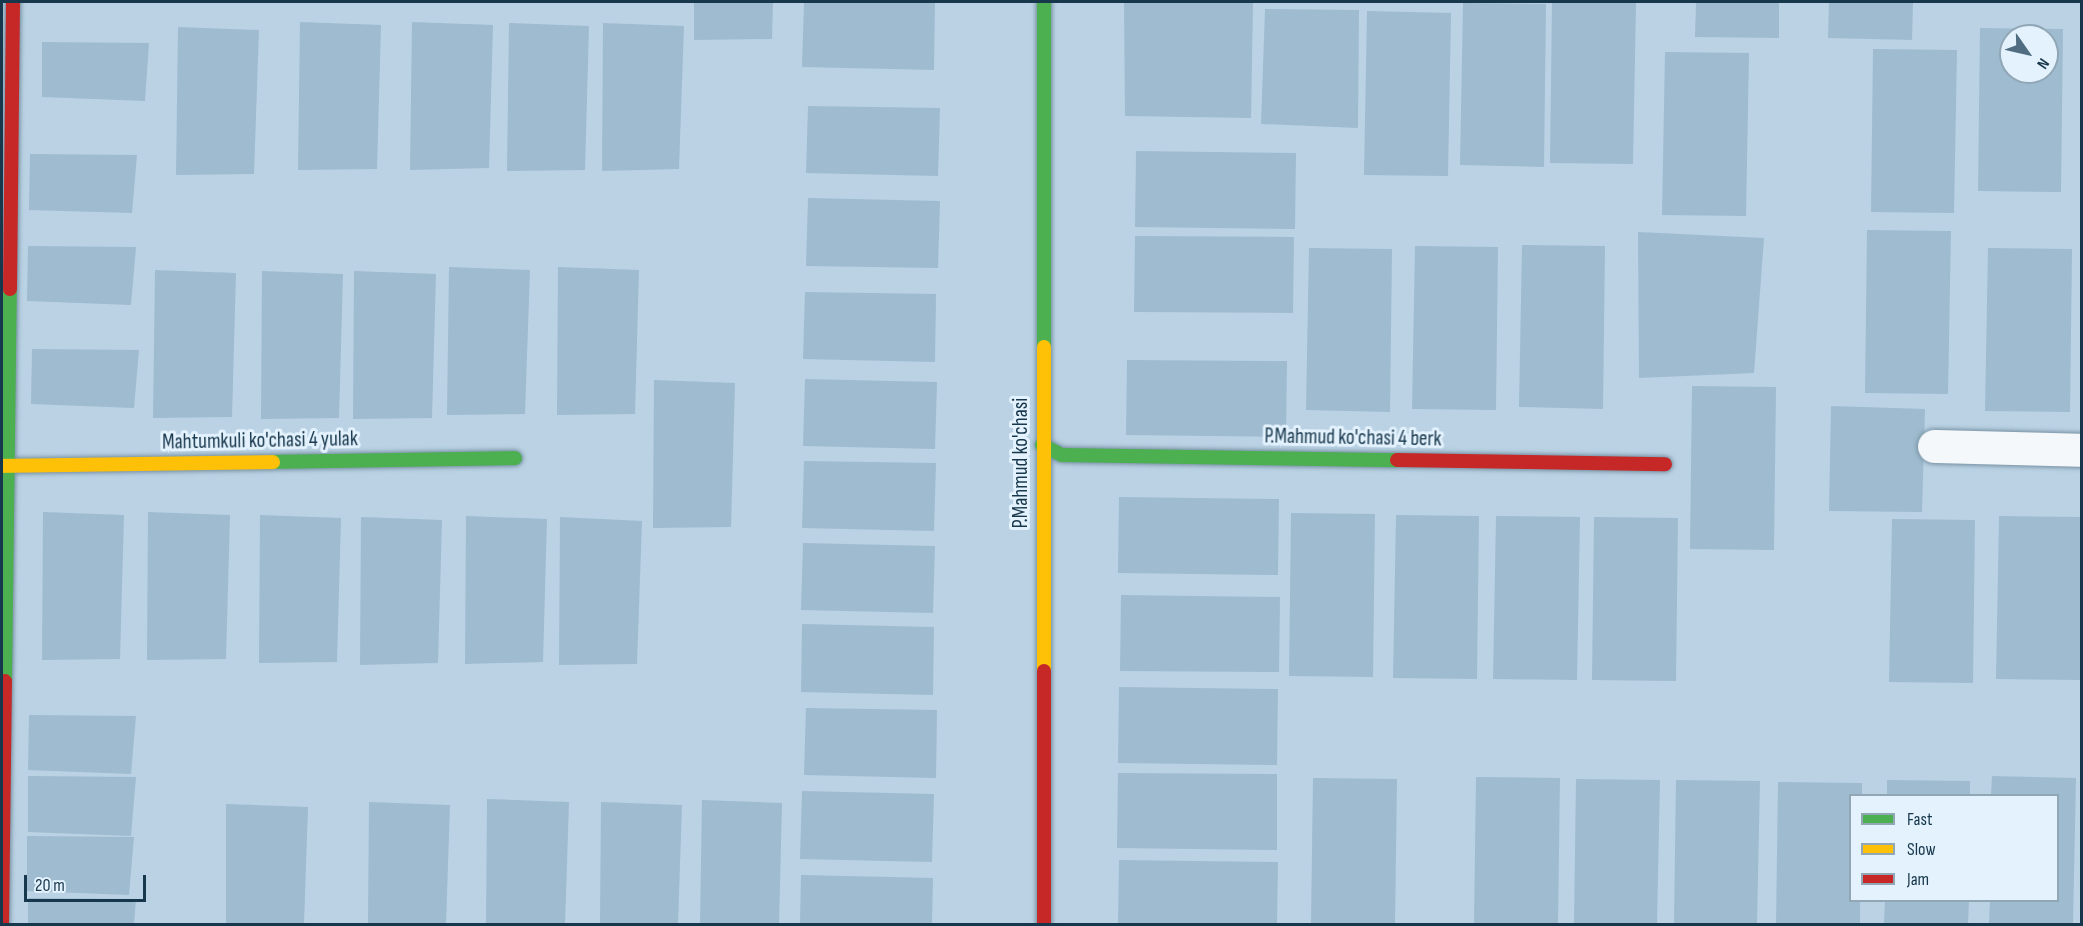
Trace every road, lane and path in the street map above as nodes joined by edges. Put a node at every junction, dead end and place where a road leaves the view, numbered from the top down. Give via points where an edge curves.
1 (12, 2) edge
2 (1044, 2) edge
3 (1042, 445) junction
4 (1934, 446) dead end
5 (2082, 450) edge
6 (515, 458) dead end
7 (1665, 464) dead end
8 (4, 466) edge
9 (2, 924) edge
10 (1044, 924) edge

1 - 8 street
2 - 3 street, P.Mahmud ko'chasi
3 - 7 street, P.Mahmud ko'chasi 4 berk via 1062,455
3 - 10 street, P.Mahmud ko'chasi
4 - 5 street
6 - 8 street, Mahtumkuli ko'chasi 4 yulak
8 - 9 street

